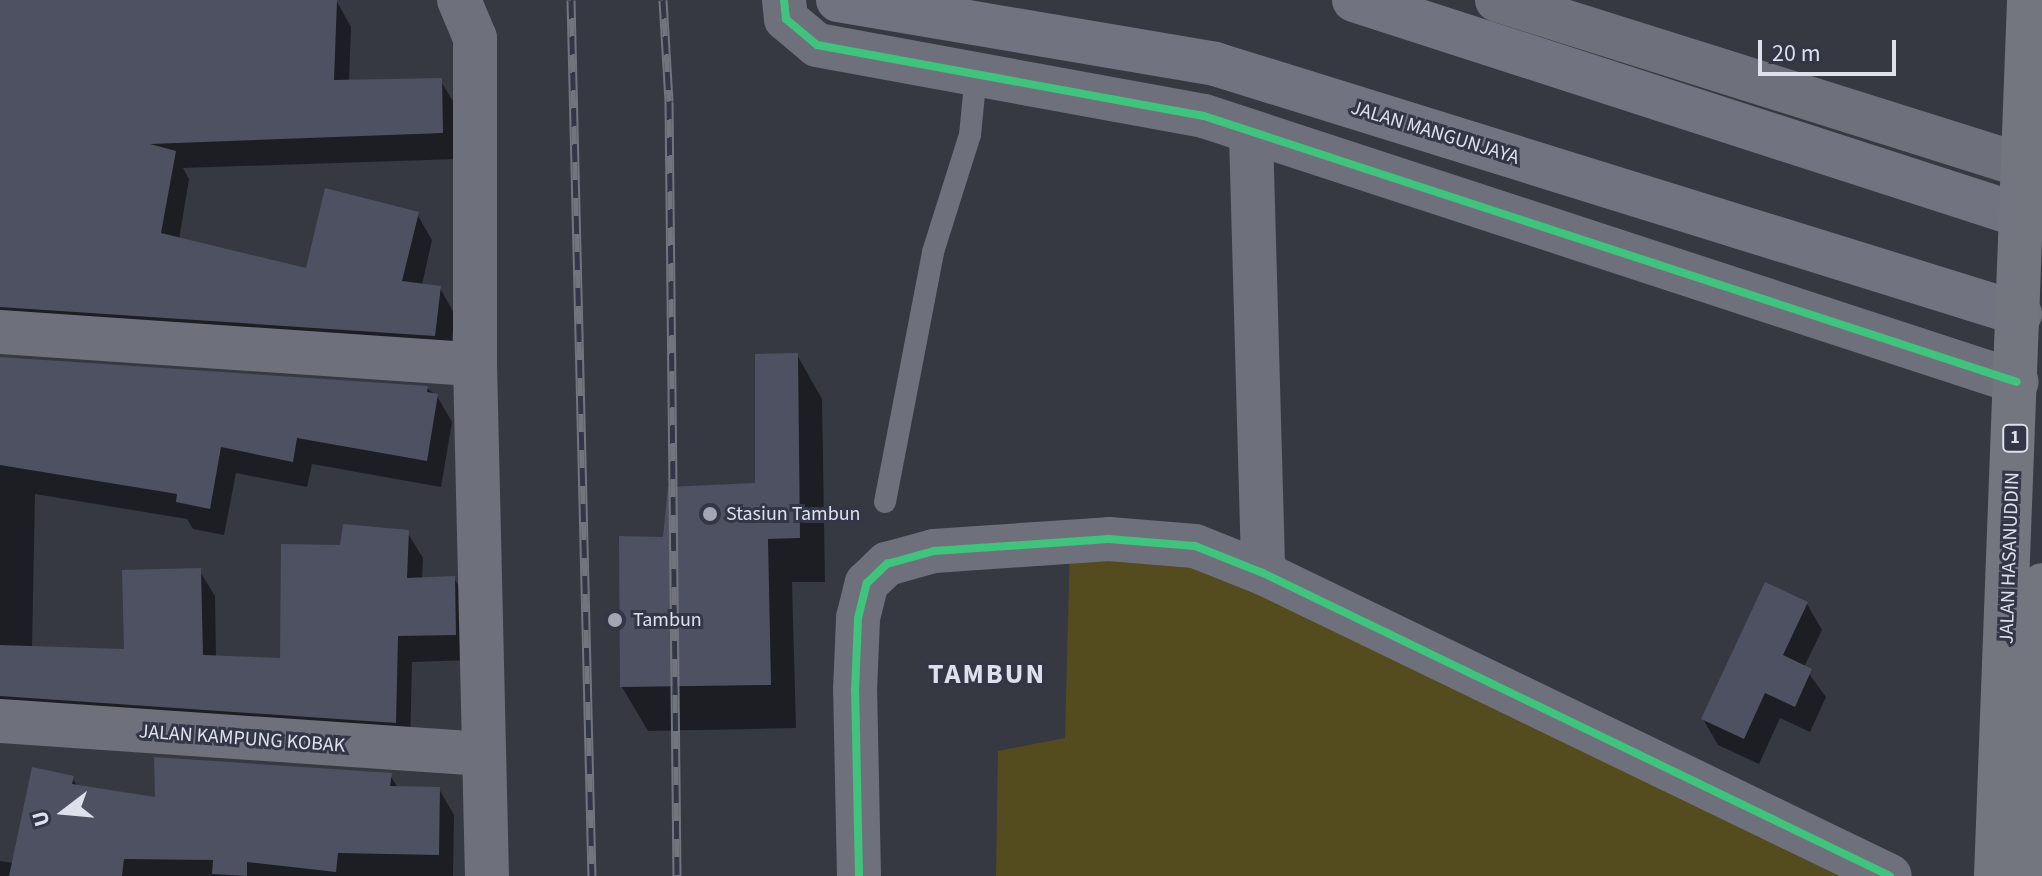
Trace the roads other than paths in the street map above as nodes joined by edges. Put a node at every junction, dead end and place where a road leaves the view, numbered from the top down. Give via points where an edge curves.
1 (459, 0) edge
2 (784, 0) edge
3 (838, 0) edge
4 (1354, 0) edge
5 (1497, 0) edge
6 (2029, 0) edge
7 (976, 74) junction
8 (1251, 134) junction
9 (2027, 167) junction
10 (2019, 215) junction
11 (2020, 314) junction
12 (0, 332) edge
13 (475, 364) junction
14 (2017, 382) junction
15 (885, 502) dead end
16 (1263, 573) junction
17 (2042, 585) edge
18 (0, 721) edge
19 (484, 754) junction
20 (487, 876) edge
21 (859, 876) edge
22 (1890, 876) edge
23 (1996, 876) edge
24 (2029, 876) edge

1 - 13 street via 475,38
2 - 7 street via 786,19 817,45
3 - 11 main road, JALAN MANGUNJAYA via 1215,64
4 - 10 main road
5 - 9 street
6 - 9 highway, JALAN HASANUDDIN / 1
7 - 8 street via 1204,116
7 - 15 lane via 970,135 933,252
8 - 14 street
8 - 16 street
9 - 10 highway, JALAN HASANUDDIN / 1
10 - 11 highway, JALAN HASANUDDIN / 1
11 - 14 highway, JALAN HASANUDDIN / 1
12 - 13 street
13 - 19 street
14 - 23 highway, JALAN HASANUDDIN / 1
16 - 21 street via 1195,546 1109,539 934,551 887,564 867,583 858,618
16 - 22 street
17 - 24 highway, JALAN HASANUDDIN
18 - 19 street, JALAN KAMPUNG KOBAK
19 - 20 street

